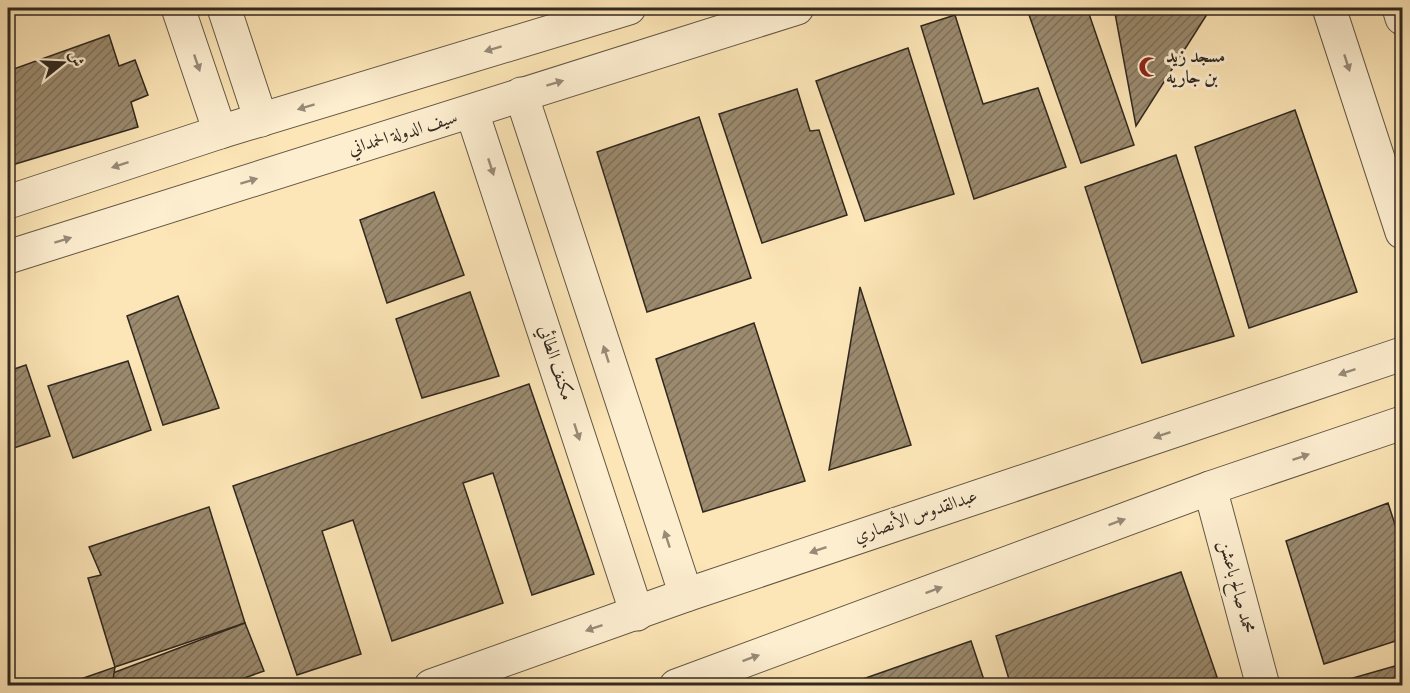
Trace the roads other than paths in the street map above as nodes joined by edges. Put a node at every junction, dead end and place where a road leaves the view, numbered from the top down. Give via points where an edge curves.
1 (178, 8) edge
2 (224, 8) edge
3 (629, 8) edge
4 (797, 8) edge
5 (1329, 8) edge
6 (1399, 8) edge
7 (1402, 18) edge
8 (521, 94) junction
9 (472, 112) junction
10 (261, 120) junction
11 (220, 132) junction
12 (8, 202) edge
13 (1402, 232) edge
14 (8, 257) edge
15 (1402, 354) edge
16 (1402, 423) edge
17 (1210, 488) junction
18 (686, 595) junction
19 (637, 614) junction
20 (431, 686) edge
21 (676, 686) edge
22 (1263, 686) edge

1 -> 11 street
2 - 10 street
3 -> 10 street
8 -> 4 street, سيف الدولة الحمداني
5 -> 13 street
6 - 7 street
8 - 9 street, سيف الدولة الحمداني
18 -> 8 street
14 -> 9 street, سيف الدولة الحمداني
9 -> 19 street, مكنف الطائي
10 - 11 street
11 -> 12 street
15 -> 18 street, عبدالقدوس الأنصاري
17 -> 16 street
21 -> 17 street
17 - 22 street, محمد صالح باعشن
18 - 19 street, عبدالقدوس الأنصاري
19 -> 20 street, عبدالقدوس الأنصاري

